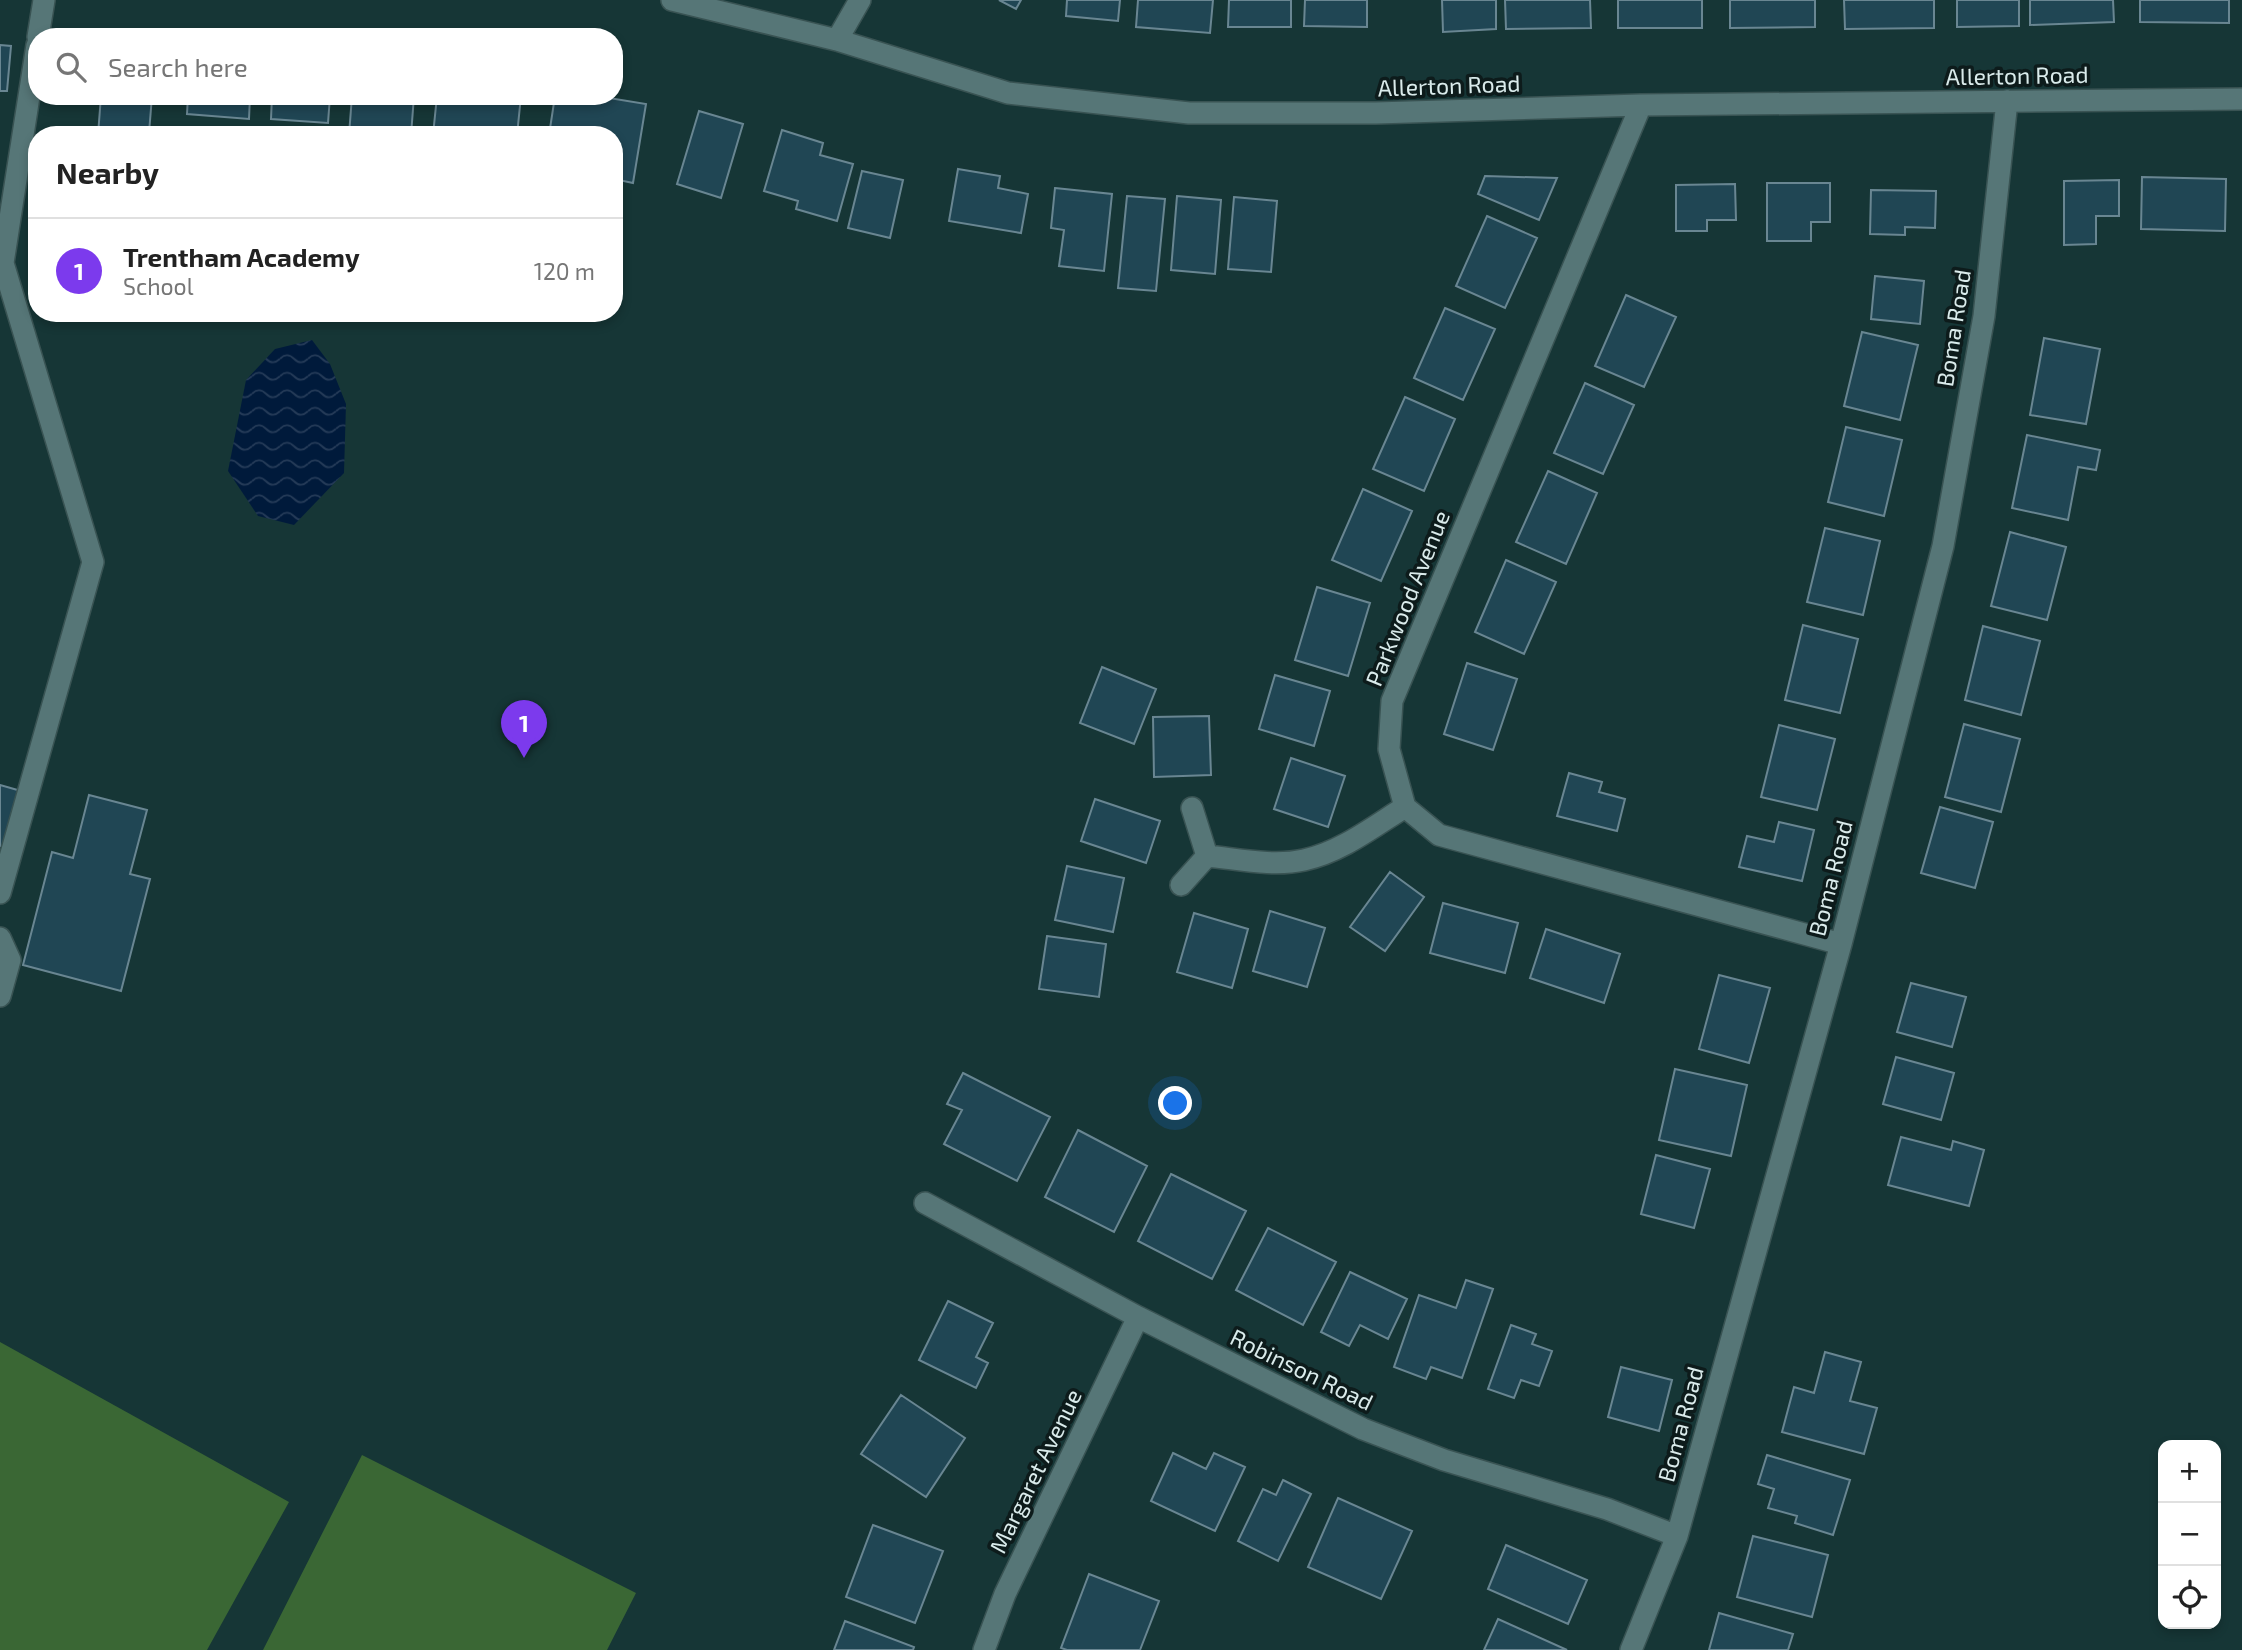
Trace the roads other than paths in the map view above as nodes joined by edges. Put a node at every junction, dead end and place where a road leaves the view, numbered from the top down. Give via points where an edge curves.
1 (44, 0) edge
2 (672, 0) edge
3 (860, 0) edge
4 (39, 28) edge
5 (837, 40) junction
6 (2242, 99) edge
7 (2007, 102) junction
8 (28, 103) edge
9 (1641, 105) junction
10 (1405, 807) junction
11 (1192, 808) dead end
12 (1206, 856) junction
13 (1181, 885) dead end
14 (0, 893) edge
15 (0, 939) edge
16 (1841, 944) junction
17 (0, 996) edge
18 (925, 1203) dead end
19 (1138, 1317) junction
20 (1677, 1536) junction
21 (984, 1650) edge
22 (1631, 1650) edge

1 - 4 street
2 - 5 street, Allerton Road
3 - 5 street
5 - 9 street, Allerton Road via 1008,93 1189,113
6 - 7 street, Allerton Road
7 - 9 street, Allerton Road
7 - 16 street, Boma Road via 1984,316 1943,546
8 - 14 street via 3,263 93,562
9 - 10 street, Parkwood Avenue via 1392,701 1389,749
10 - 12 street via 1340,847 1304,860
10 - 16 street via 1439,835
11 - 12 street
12 - 13 street
15 - 17 street via 10,960
16 - 20 street, Boma Road
18 - 19 street, Robinson Road
19 - 20 street, Robinson Road via 1363,1429
19 - 21 street, Margaret Avenue via 1005,1594
20 - 22 street, Boma Road

